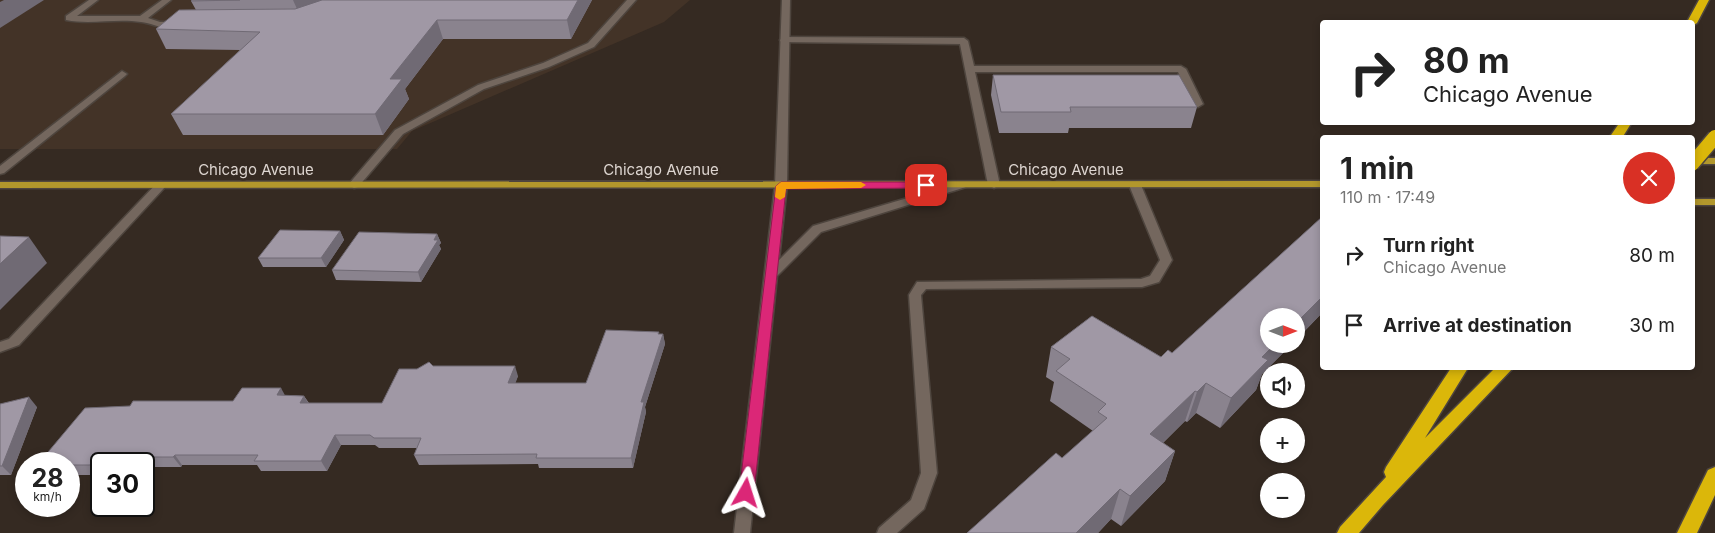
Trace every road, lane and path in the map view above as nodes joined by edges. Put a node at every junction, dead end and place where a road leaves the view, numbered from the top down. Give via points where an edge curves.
1 (94, 0) edge
2 (167, 0) edge
3 (632, 0) edge
4 (786, 0) edge
5 (1704, 0) edge
6 (142, 19) junction
7 (1694, 20) edge
8 (187, 24) edge
9 (784, 40) junction
10 (971, 69) junction
11 (122, 74) dead end
12 (1198, 104) edge
13 (1715, 137) edge
14 (1695, 160) edge
15 (1715, 161) edge
16 (1695, 163) edge
17 (0, 171) edge
18 (1320, 184) edge
19 (0, 185) edge
20 (161, 185) junction
21 (354, 185) junction
22 (962, 185) junction
23 (994, 185) junction
24 (1135, 185) junction
25 (781, 186) junction
26 (1695, 202) edge
27 (1715, 202) edge
28 (771, 275) junction
29 (0, 347) edge
30 (1459, 370) edge
31 (1504, 370) edge
32 (1715, 475) edge
33 (1376, 499) junction
34 (742, 533) edge
35 (885, 533) edge
36 (1347, 533) edge
37 (1687, 533) edge

1 - 6 street via 69,18
2 - 6 street
3 - 21 street via 591,45 482,88 399,132
4 - 9 street
5 - 7 highway
6 - 8 street via 158,25
9 - 10 street via 961,41 966,43
9 - 25 street
10 - 12 street via 1181,69
10 - 23 street
11 - 17 street
13 - 14 highway, bridge
15 - 16 main road
18 - 24 main road, Chicago Avenue
19 - 20 main road, Chicago Avenue
20 - 21 main road, Chicago Avenue
20 - 29 street via 14,342
21 - 25 main road, Chicago Avenue
22 - 23 main road, Chicago Avenue
22 - 25 main road, Chicago Avenue
22 - 28 street via 816,229
23 - 24 main road, Chicago Avenue
24 - 35 street via 1166,260 1155,279 1142,283 922,285 918,290 915,295 929,473 918,504
25 - 28 street
26 - 27 main road
28 - 34 street
30 - 33 highway
31 - 33 highway
32 - 37 highway
33 - 36 highway

